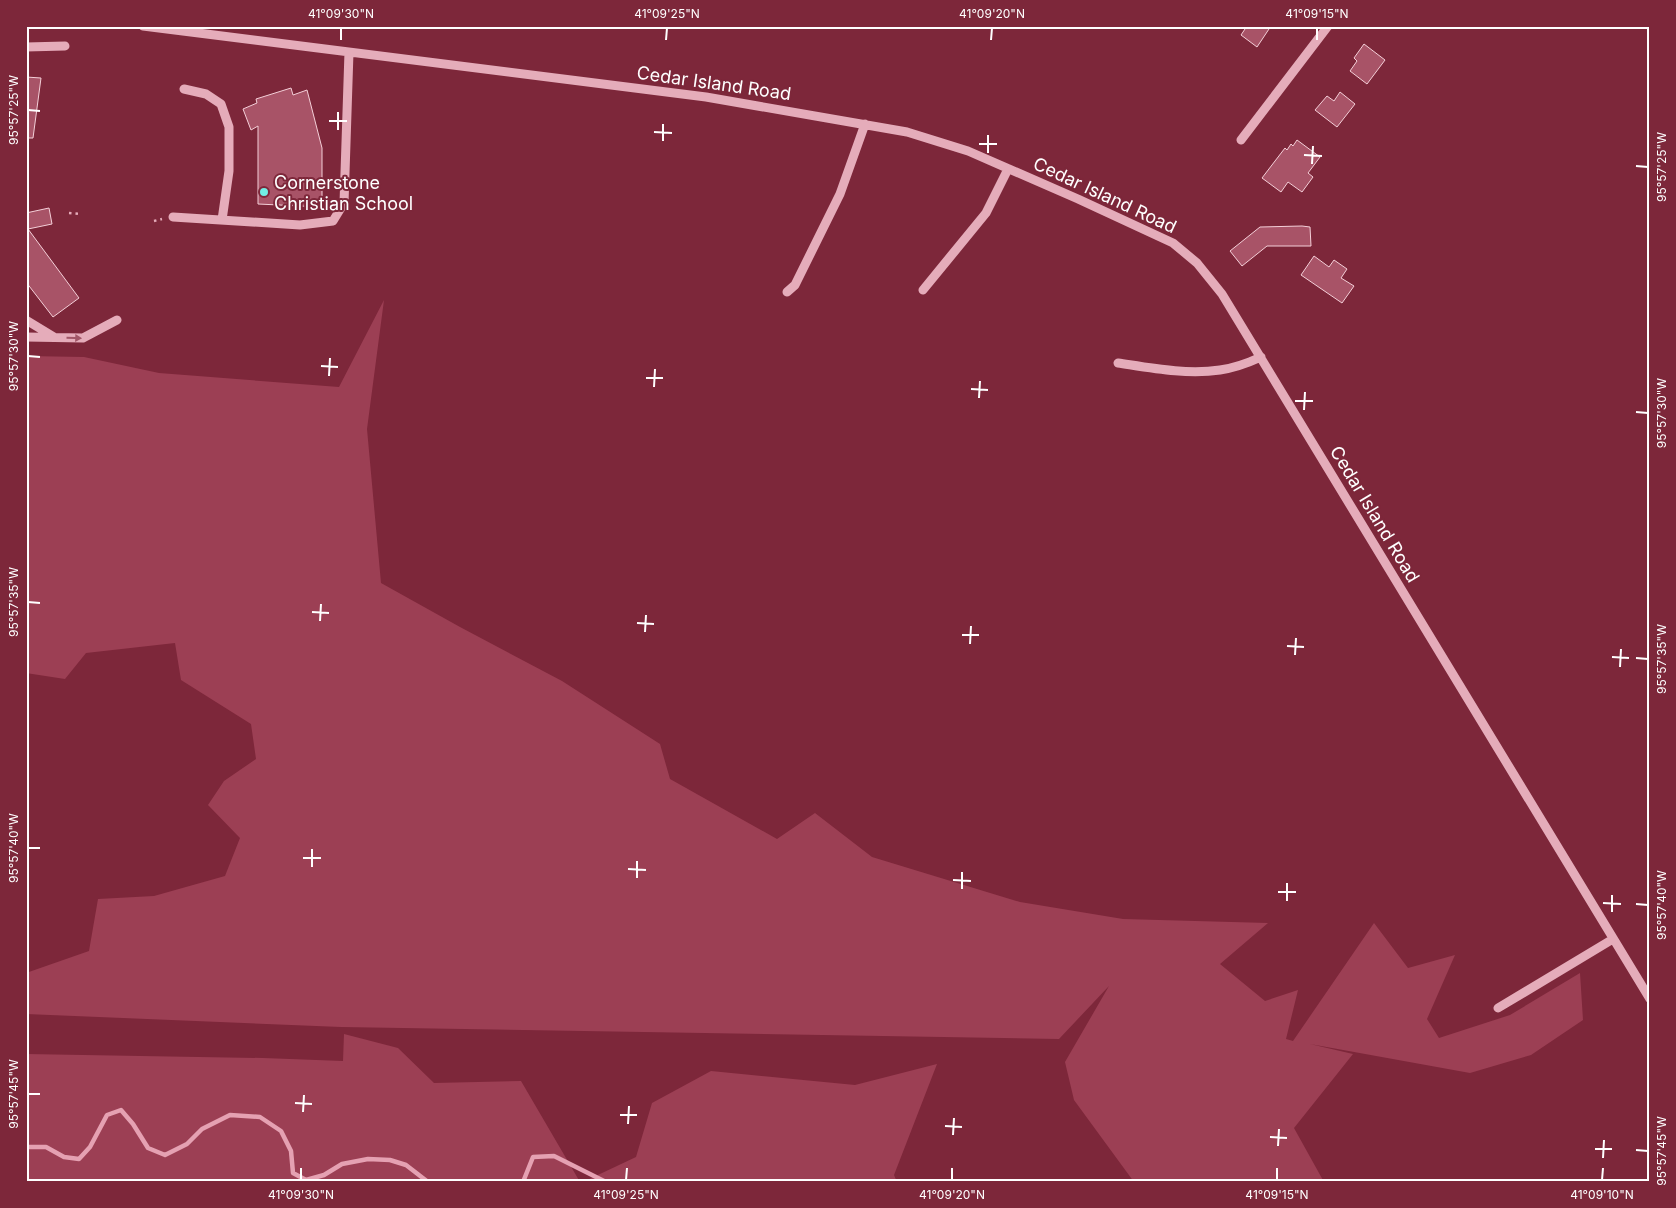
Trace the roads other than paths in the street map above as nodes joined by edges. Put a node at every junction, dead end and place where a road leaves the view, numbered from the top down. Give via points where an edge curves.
1 (143, 26) edge
2 (1328, 26) edge
3 (65, 46) dead end
4 (26, 47) edge
5 (349, 52) junction
6 (184, 89) dead end
7 (865, 124) junction
8 (1241, 140) dead end
9 (1008, 169) junction
10 (173, 217) dead end
11 (222, 220) junction
12 (923, 290) dead end
13 (787, 292) dead end
14 (26, 320) edge
15 (117, 320) dead end
16 (26, 337) edge
17 (56, 338) junction
18 (1261, 357) junction
19 (1118, 364) dead end
20 (1613, 939) junction
21 (1650, 999) edge
22 (1498, 1008) dead end

1 - 5 street, Cedar Island Road
2 - 8 street
3 - 4 street
5 - 7 street, Cedar Island Road via 706,97
5 - 11 street via 344,203 333,221 300,226
6 - 11 street via 206,94 221,104 229,127 229,171
7 - 9 street, Cedar Island Road via 907,132 968,151
7 - 13 street via 840,194 795,285
9 - 12 street via 986,214
9 - 18 street, Cedar Island Road via 1173,243 1197,263 1222,294
10 - 11 street
14 - 17 street
17 -> 15 street via 83,338
16 - 17 street
18 - 19 street via 1219,371 1176,371
18 - 20 street, Cedar Island Road
20 - 21 street, Cedar Island Road
20 - 22 street

